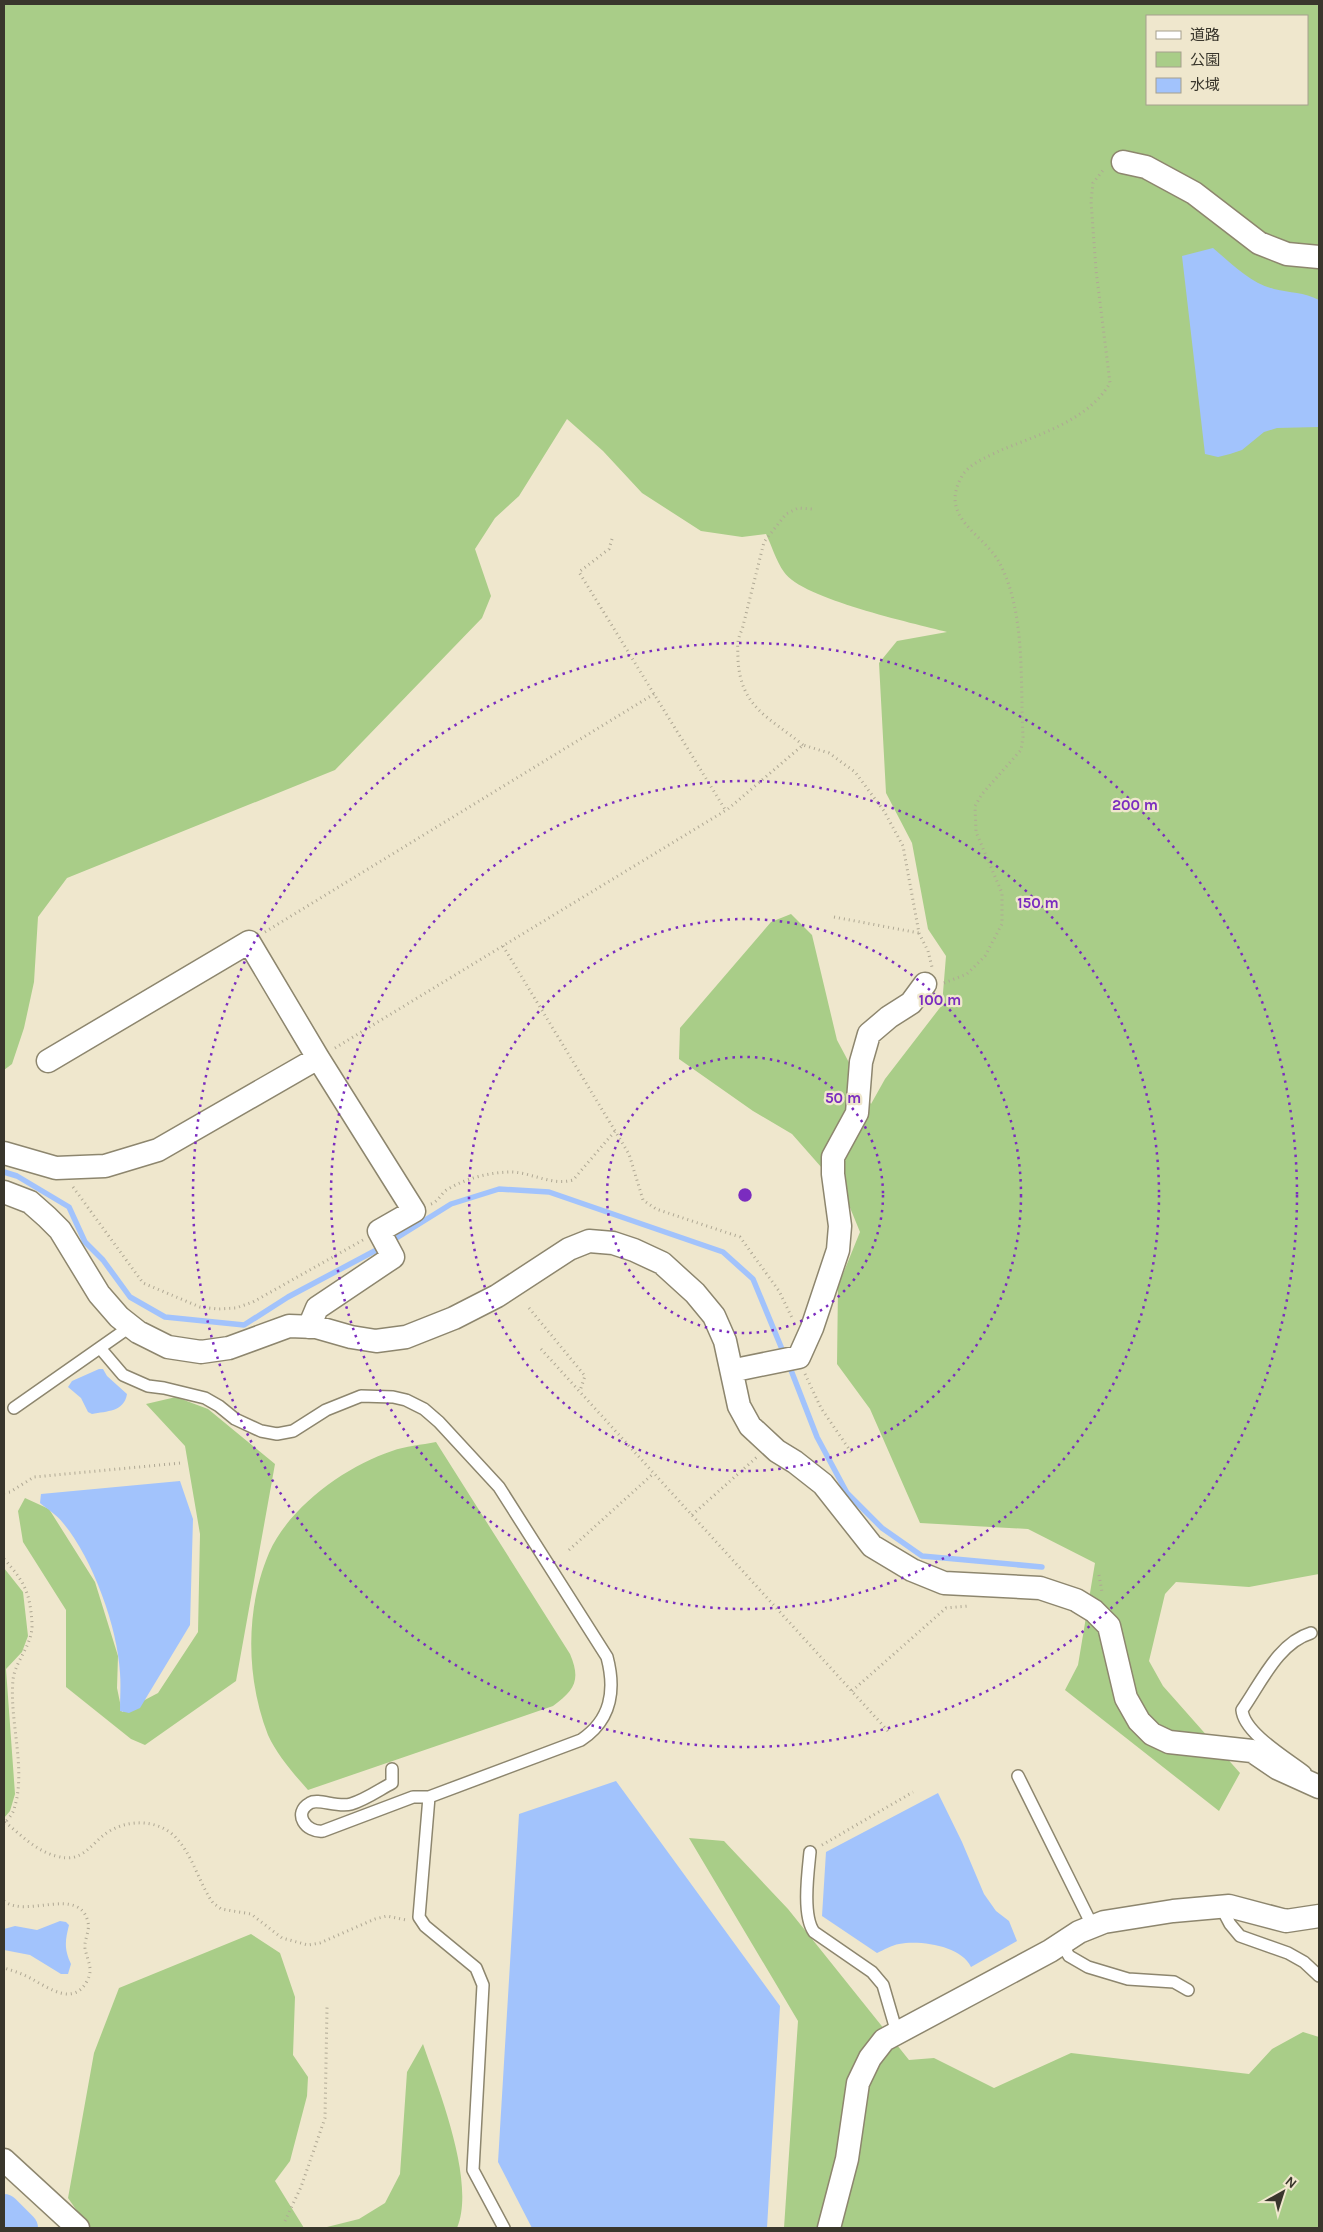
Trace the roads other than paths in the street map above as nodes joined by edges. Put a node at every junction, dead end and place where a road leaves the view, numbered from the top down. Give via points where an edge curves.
1 (1123, 162) road end
2 (1319, 257) edge
3 (925, 984) road end
4 (318, 1058) junction
5 (48, 1061) dead end
6 (4, 1153) edge
7 (4, 1192) edge
8 (131, 1326) junction
9 (309, 1326) junction
10 (100, 1348) junction
11 (731, 1369) junction
12 (14, 1408) dead end
13 (1310, 1633) dead end
14 (392, 1769) dead end
15 (1018, 1776) dead end
16 (1319, 1787) edge
17 (429, 1797) junction
18 (810, 1852) road end
19 (1221, 1907) junction
20 (1319, 1916) edge
21 (1093, 1927) junction
22 (1062, 1944) junction
23 (1319, 1976) edge
24 (1188, 1990) dead end
25 (897, 2033) junction
26 (4, 2160) edge
27 (78, 2228) edge
28 (504, 2228) edge
29 (829, 2228) edge

1 - 2 street via 1146,167 1194,194 1259,243 1287,254
3 - 11 street via 911,1003 869,1034 861,1062 857,1113 833,1157 840,1226 838,1250 802,1350 770,1364
4 - 5 street via 249,942
4 - 6 street via 158,1150 105,1166 56,1168
4 - 9 street via 414,1211 380,1231 393,1257 317,1308
7 - 8 street via 30,1202 60,1230 99,1294
8 - 9 street via 168,1347 201,1352 229,1348 289,1326
8 - 10 lane
9 - 11 street via 376,1341 406,1336 454,1318 497,1296 569,1249 590,1241 613,1242 662,1263 695,1293 714,1316 726,1340
10 - 12 lane
10 - 17 lane via 123,1376 135,1382 205,1398 249,1426 277,1434 293,1431 326,1410 361,1396 406,1400 439,1422 499,1487 607,1657 612,1674 611,1696 595,1731 581,1740
11 - 16 street via 739,1406 750,1426 823,1484 872,1546 912,1570 944,1583 1040,1588 1076,1600 1109,1626 1126,1698 1152,1734 1169,1742 1252,1751 1277,1768
13 - 16 lane via 1300,1636 1282,1651 1242,1710 1243,1720 1251,1729
14 - 17 lane via 392,1783 350,1804 309,1803 303,1811 302,1820 307,1828 314,1832 323,1831 413,1797
15 - 21 lane
17 - 28 lane via 419,1917 424,1926 476,1968 483,1985 473,2170
18 - 25 lane via 807,1880 809,1926 872,1972 883,1985
19 - 20 street via 1229,1906 1286,1920
19 - 21 street via 1104,1922
19 - 23 lane via 1240,1936 1288,1953
21 - 22 street
22 - 24 lane via 1069,1956 1088,1967 1128,1979 1174,1982
22 - 25 street
25 - 29 street via 884,2040 870,2058 858,2083 847,2159
26 - 27 street

